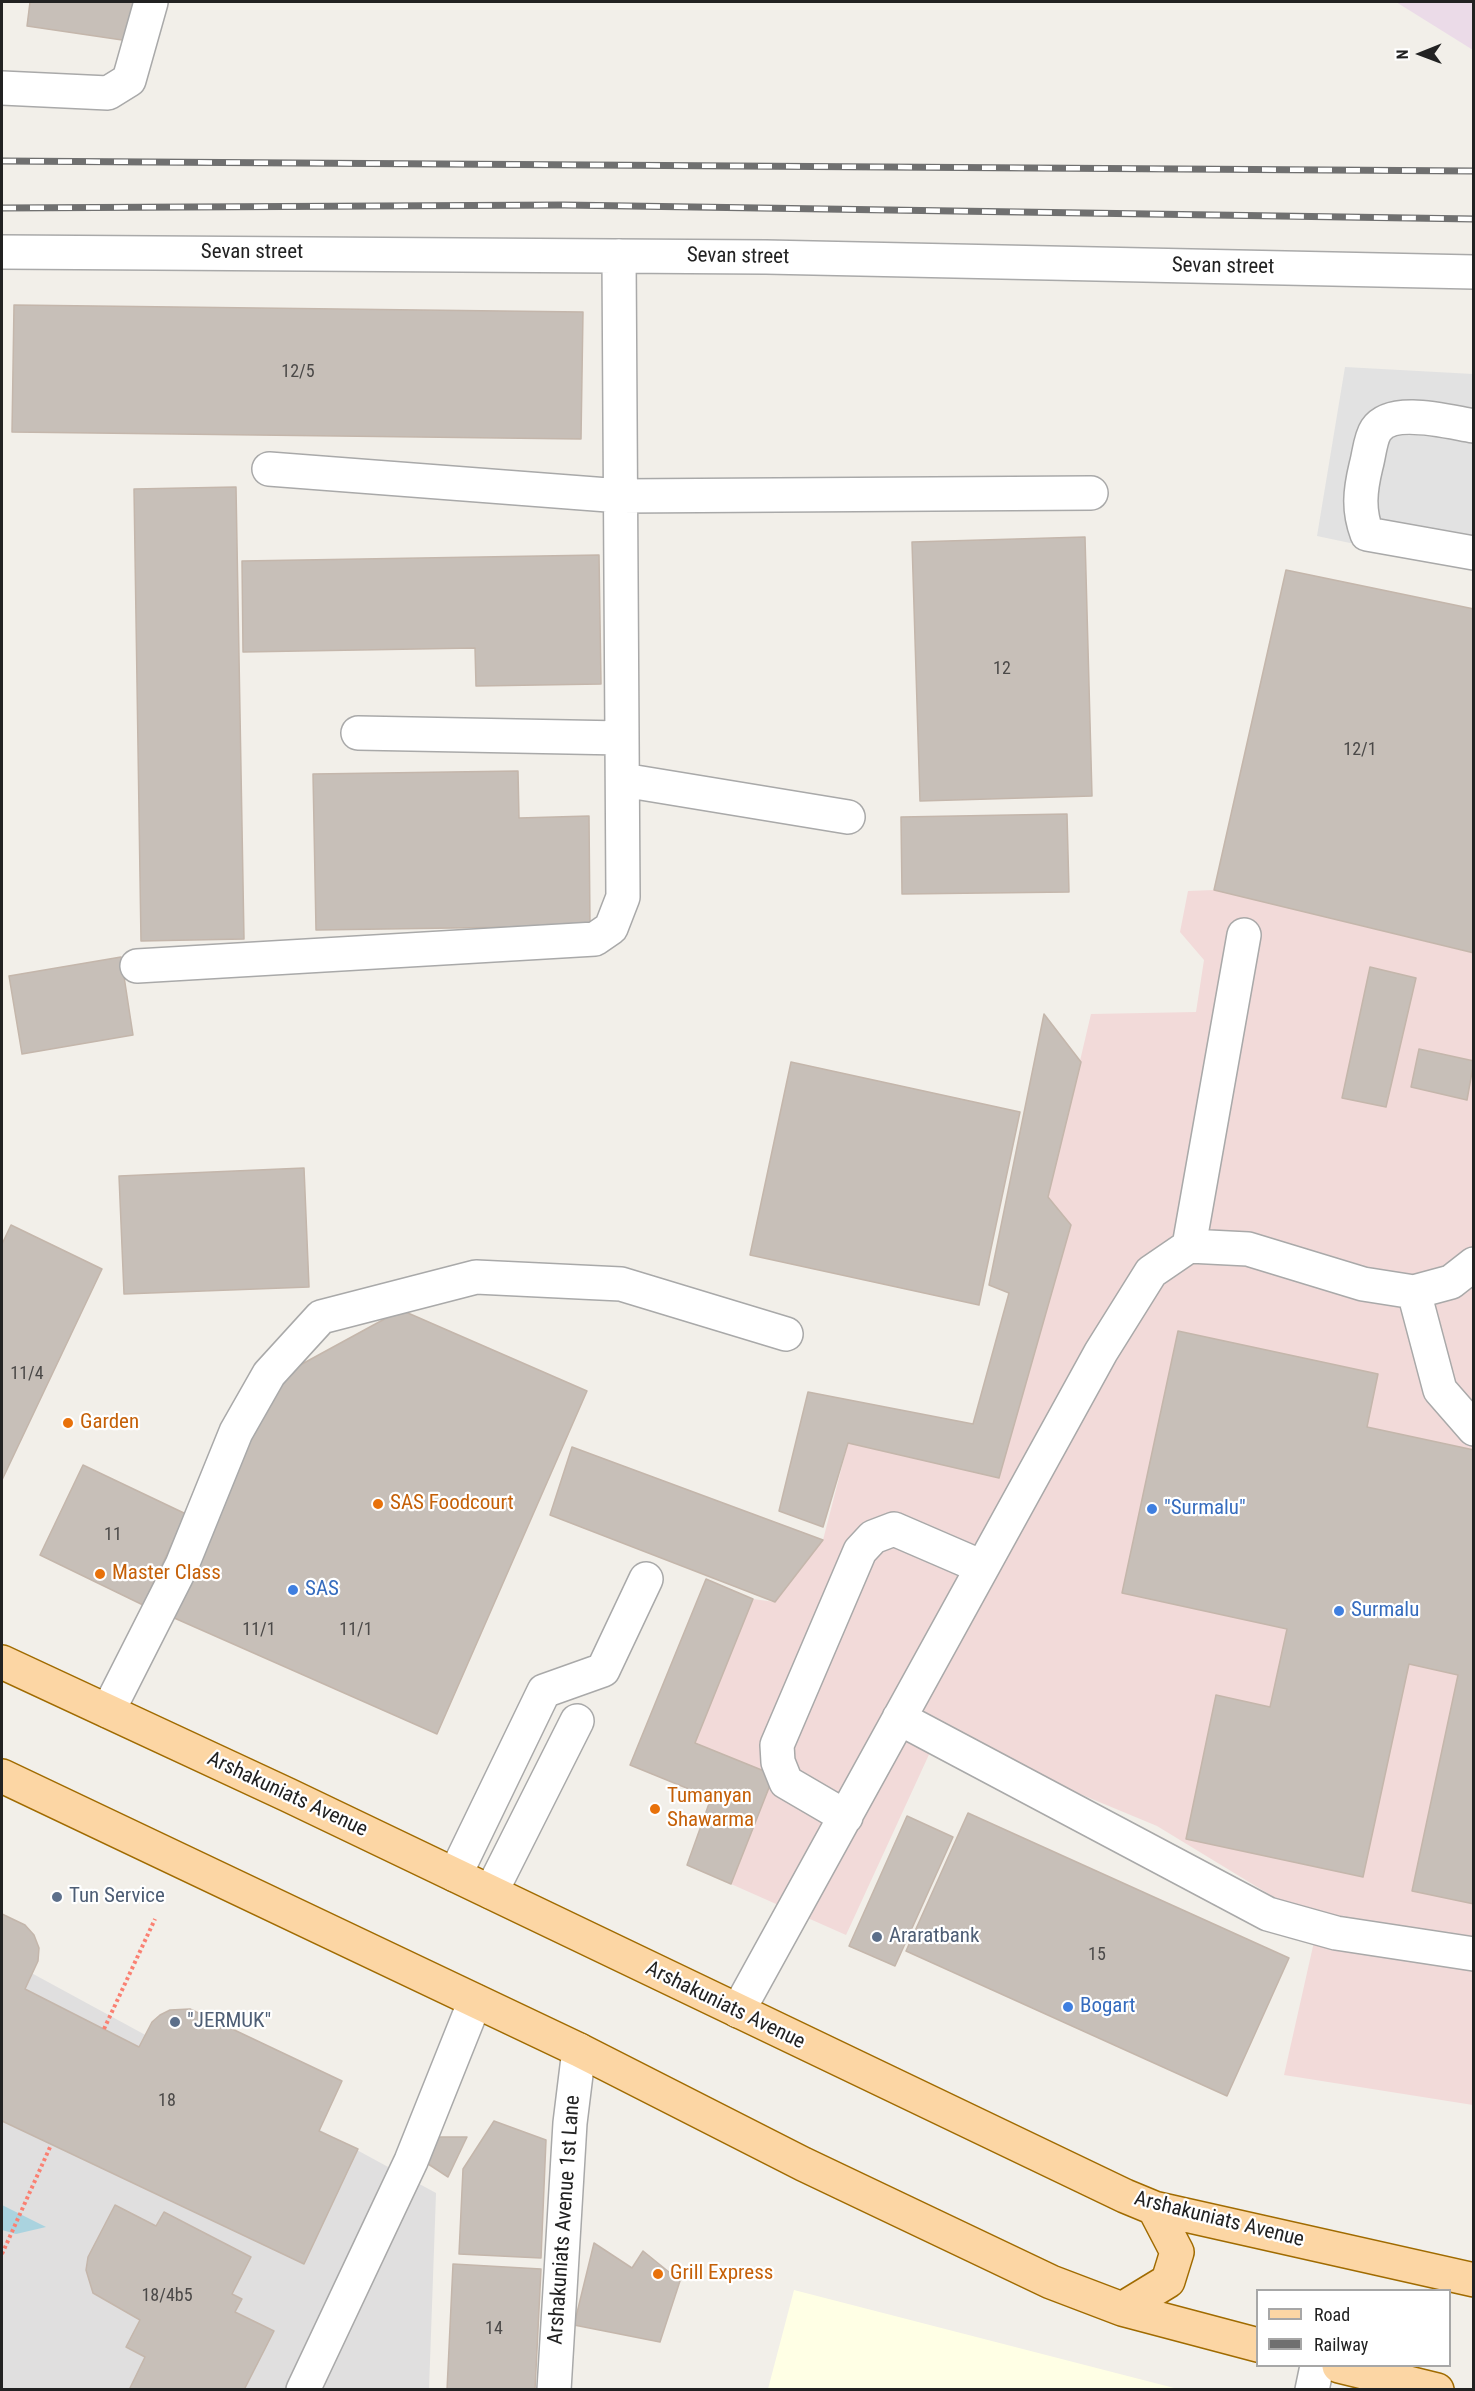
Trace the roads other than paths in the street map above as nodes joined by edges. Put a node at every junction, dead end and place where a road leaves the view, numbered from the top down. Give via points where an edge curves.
1 (151, 2) edge
2 (2, 88) edge
3 (2, 252) edge
4 (619, 256) junction
5 (1473, 272) edge
6 (1473, 426) edge
7 (269, 469) dead end
8 (1091, 493) dead end
9 (621, 496) junction
10 (1473, 553) edge
11 (358, 733) dead end
12 (622, 738) junction
13 (623, 780) junction
14 (848, 817) dead end
15 (1244, 935) dead end
16 (137, 966) dead end
17 (1189, 1246) junction
18 (1473, 1264) edge
19 (1414, 1292) junction
20 (786, 1334) dead end
21 (1473, 1429) edge
22 (982, 1567) junction
23 (646, 1579) dead end
24 (6, 1668) edge
25 (108, 1711) junction
26 (899, 1718) junction
27 (577, 1721) dead end
28 (2, 1776) edge
29 (846, 1817) junction
30 (455, 1875) junction
31 (491, 1892) junction
32 (1473, 1954) edge
33 (475, 2001) junction
34 (738, 2012) junction
35 (579, 2050) junction
36 (1154, 2208) junction
37 (1473, 2280) edge
38 (1122, 2309) junction
39 (1256, 2344) edge
40 (1317, 2367) edge
41 (1343, 2367) edge
42 (303, 2390) edge
43 (554, 2390) edge
44 (1312, 2390) edge
45 (1437, 2390) edge

1 - 2 street via 129,80 108,93
3 - 4 street, Sevan street
4 - 5 street, Sevan street
4 - 9 street
6 - 10 street via 1409,416 1384,423 1375,431 1361,490 1360,515 1367,534
7 - 9 street
8 - 9 street
9 - 12 street
11 - 12 street
12 - 13 street
13 - 14 street
13 - 16 street via 623,897 611,928 595,939
15 - 17 street
17 - 19 street via 1248,1249 1363,1284
17 - 22 street via 1151,1272 1101,1352
18 - 19 street via 1451,1282
19 - 21 street via 1440,1390
20 - 25 street via 621,1284 476,1277 321,1317 269,1374 236,1432 182,1565
22 - 26 street
22 - 29 street via 894,1529 873,1537 860,1551 777,1745 778,1762 786,1782
23 - 30 street via 603,1670 544,1690
24 - 25 main road, Arshakuniats Avenue
25 - 30 main road, Arshakuniats Avenue
26 - 29 street
26 - 32 street via 1268,1914 1336,1933
27 - 31 street
28 - 33 main road
29 - 34 street
30 - 31 main road, Arshakuniats Avenue
31 - 34 main road, Arshakuniats Avenue
33 - 35 main road
33 - 42 street via 411,2161
34 - 36 main road, Arshakuniats Avenue
35 - 38 main road via 1051,2282
35 - 43 street, Arshakuniats Avenue 1st Lane via 570,2123
36 - 37 main road, Arshakuniats Avenue
36 - 38 main road via 1177,2252 1168,2281
38 - 39 main road
40 - 44 street
41 - 45 main road

